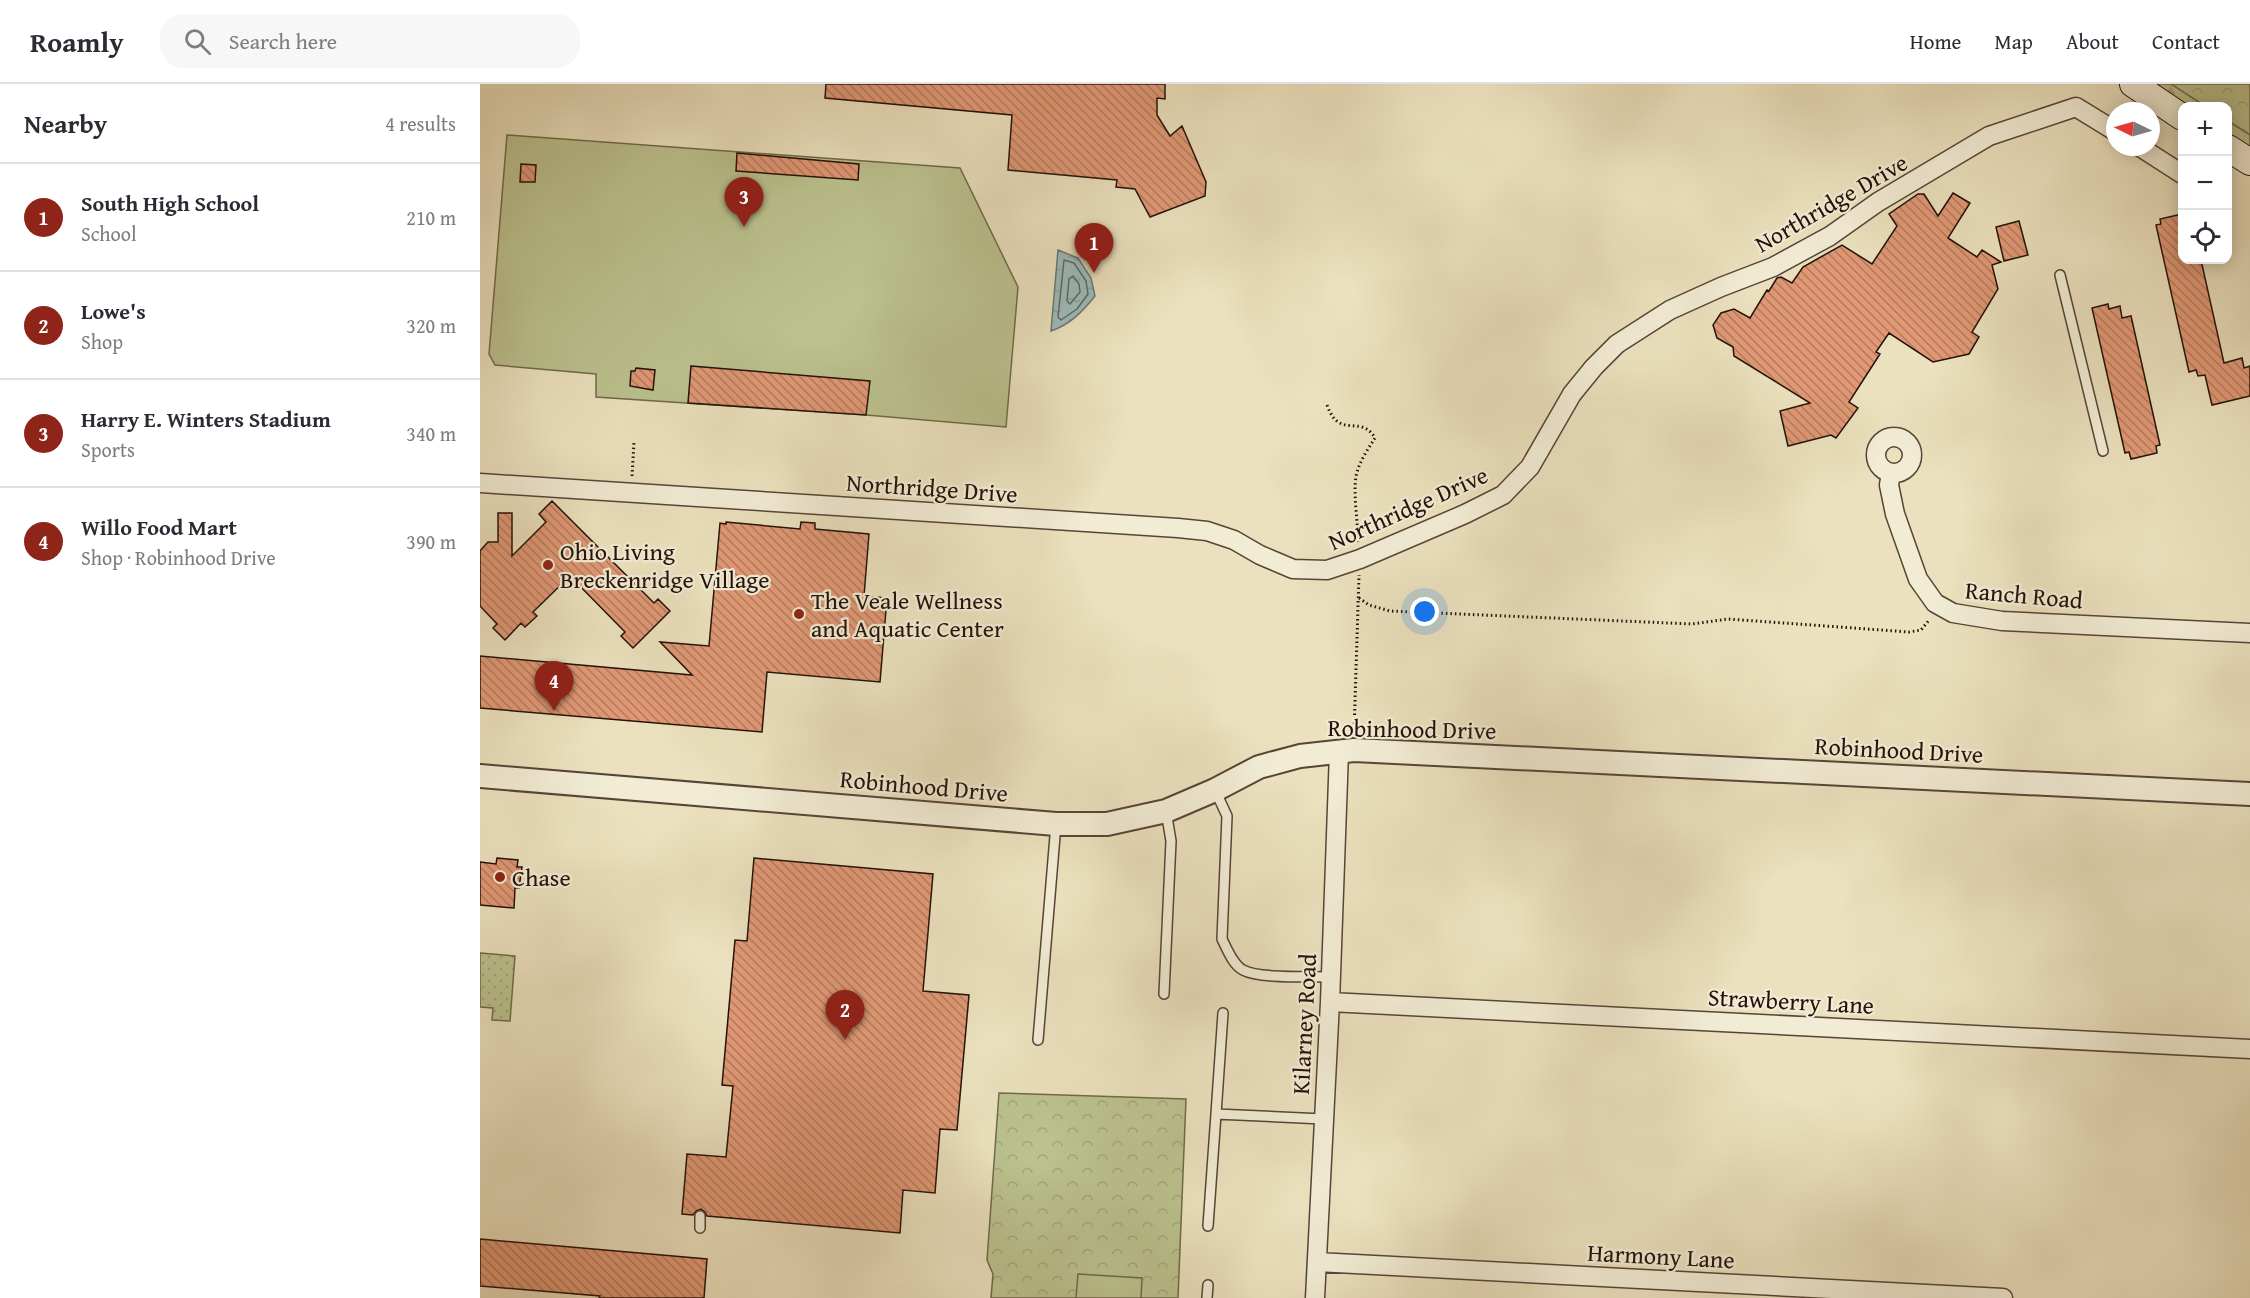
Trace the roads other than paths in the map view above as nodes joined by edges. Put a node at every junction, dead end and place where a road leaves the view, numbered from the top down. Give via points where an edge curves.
1 (2133, 84) edge
2 (2178, 114) edge
3 (2106, 125) edge
4 (2232, 150) edge
5 (2154, 156) edge
6 (2250, 162) edge
7 (2178, 171) edge
8 (2060, 275) dead end
9 (2103, 451) dead end
10 (1891, 473) dead end
11 (480, 483) edge
12 (2250, 633) edge
13 (1339, 752) junction
14 (480, 776) edge
15 (1215, 790) junction
16 (2250, 794) edge
17 (1166, 811) junction
18 (1056, 824) junction
19 (1331, 977) junction
20 (1164, 994) dead end
21 (1330, 1002) junction
22 (1222, 1013) dead end
23 (1038, 1040) dead end
24 (2250, 1049) edge
25 (1216, 1114) junction
26 (1323, 1119) junction
27 (700, 1216) dead end
28 (1208, 1226) dead end
29 (700, 1227) dead end
30 (1317, 1263) junction
31 (1208, 1284) dead end
32 (1207, 1298) edge
33 (1315, 1298) edge
34 (2003, 1298) edge

1 - 2 main road
3 - 11 street, Northridge Drive via 2076,107 1989,136 1878,202 1830,236 1773,267 1670,309 1617,344 1594,366 1572,394 1530,466 1503,495 1327,570 1293,569 1233,540 1188,529
4 - 6 main road
5 - 7 street
8 - 9 lane
10 - 12 street, Ranch Road via 1889,484 1895,514 1918,579 1939,605 1953,613 2002,621
13 - 15 street, Robinhood Drive via 1300,756 1259,767
13 - 16 street, Robinhood Drive
13 - 19 street, Kilarney Road
14 - 18 street, Robinhood Drive
15 - 17 street, Robinhood Drive
15 - 19 lane via 1227,816 1222,939 1230,955 1241,969 1255,974
17 - 18 street, Robinhood Drive via 1107,824
17 - 20 lane via 1172,841
18 - 23 lane
19 - 21 street, Kilarney Road
21 - 24 street, Strawberry Lane
21 - 26 street, Kilarney Road
22 - 25 lane
25 - 26 lane
25 - 28 lane
26 - 30 street, Kilarney Road
27 - 29 lane
30 - 33 street, Kilarney Road
30 - 34 street, Harmony Lane
31 - 32 lane

